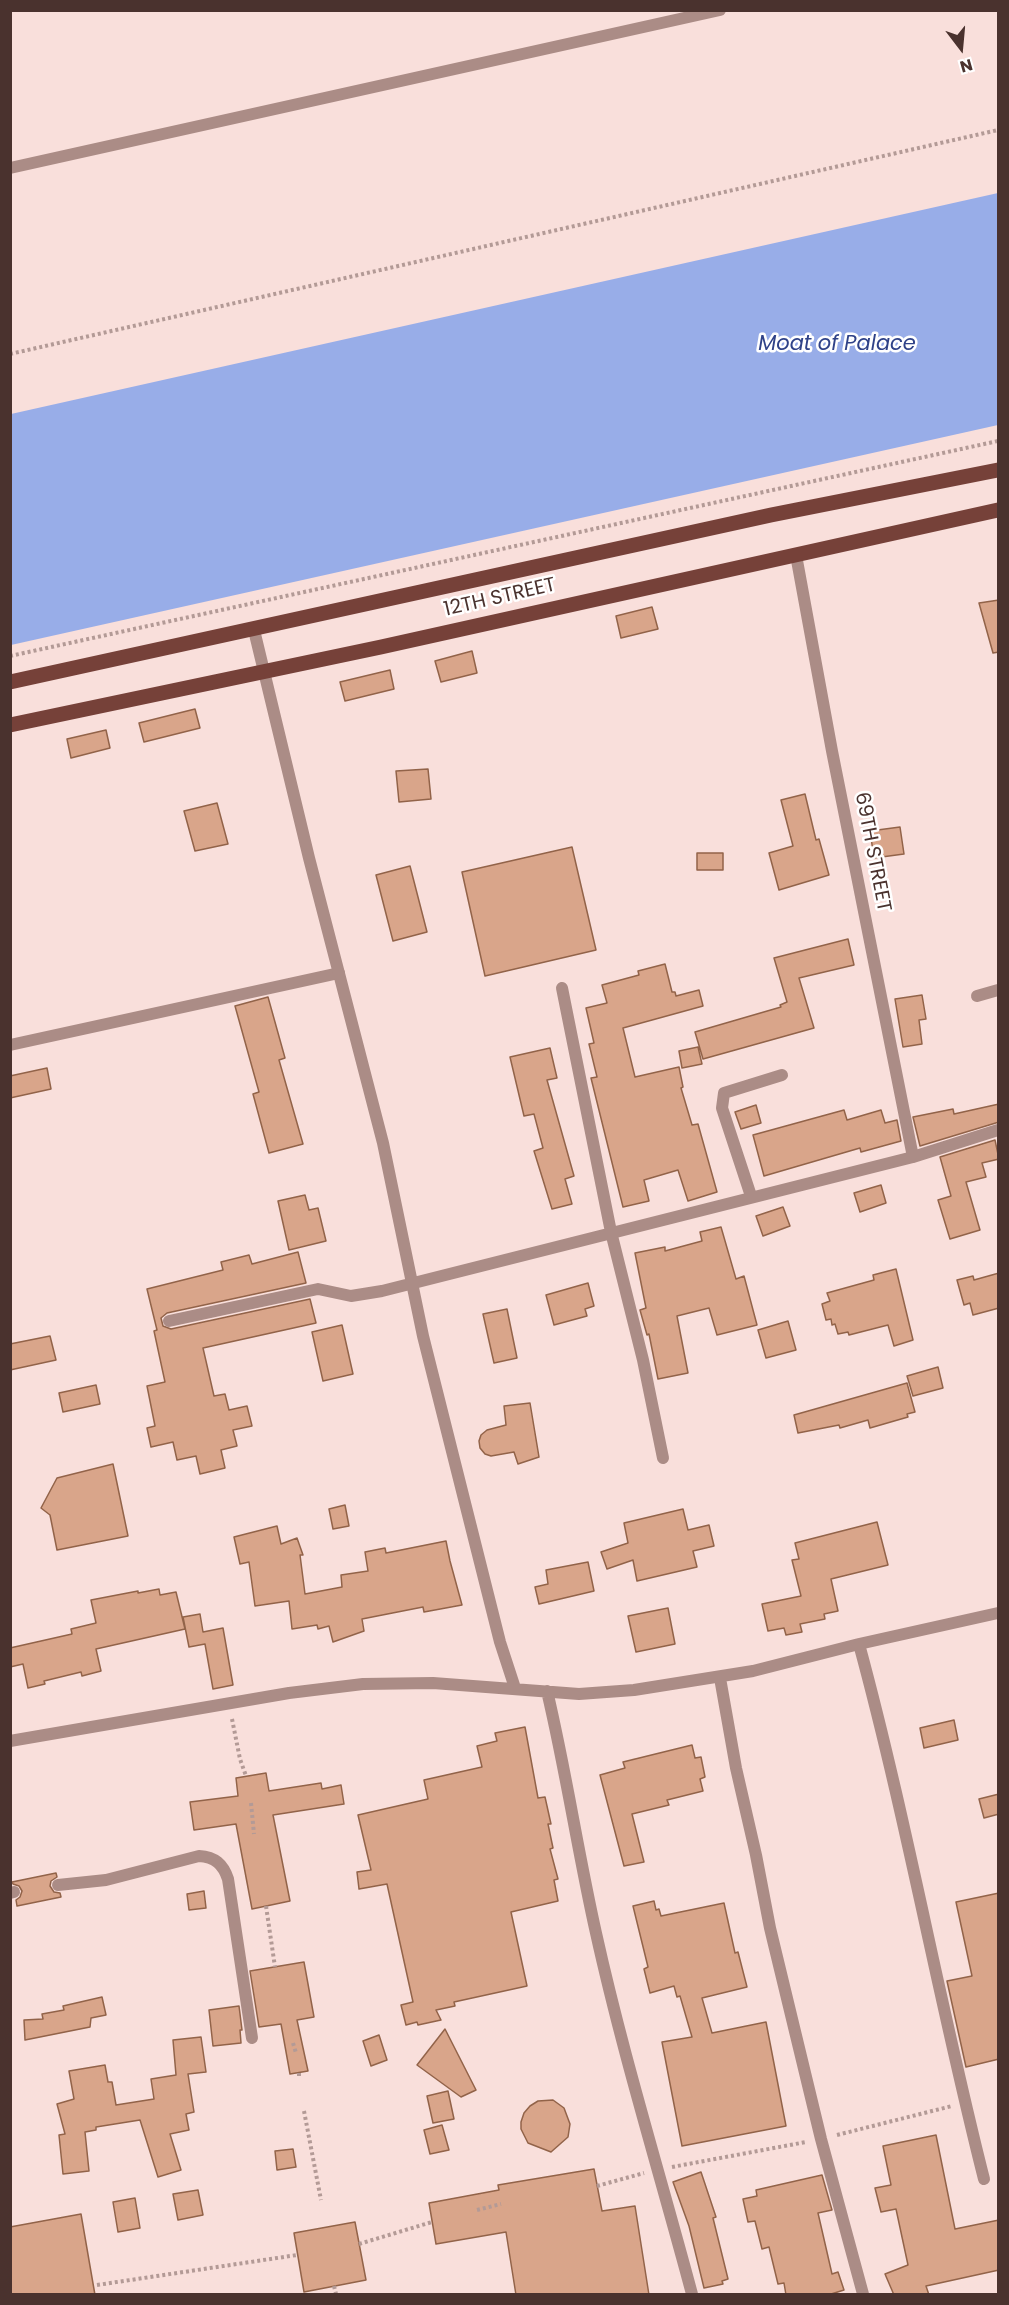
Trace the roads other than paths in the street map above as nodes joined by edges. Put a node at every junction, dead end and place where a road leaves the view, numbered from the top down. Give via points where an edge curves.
1 (720, 10) edge
2 (10, 168) edge
3 (999, 470) edge
4 (999, 510) edge
5 (796, 555) junction
6 (254, 630) junction
7 (264, 672) junction
8 (10, 682) edge
9 (10, 725) edge
10 (339, 973) junction
11 (562, 988) dead end
12 (999, 990) edge
13 (977, 996) dead end
14 (10, 1045) edge
15 (782, 1075) dead end
16 (999, 1130) edge
17 (913, 1157) junction
18 (751, 1196) junction
19 (611, 1233) junction
20 (413, 1283) junction
21 (169, 1321) dead end
22 (663, 1458) dead end
23 (999, 1613) edge
24 (859, 1644) junction
25 (720, 1678) junction
26 (515, 1688) junction
27 (548, 1691) junction
28 (10, 1742) edge
29 (58, 1885) dead end
30 (252, 2038) dead end
31 (984, 2179) dead end
32 (692, 2295) edge
33 (863, 2295) edge

1 - 2 street
3 - 6 main road, 12TH STREET via 771,515
4 - 5 main road, 12TH STREET
5 - 7 main road, 12TH STREET
5 - 17 street, 69TH STREET
6 - 7 street
6 - 8 main road, 12TH STREET
7 - 9 main road, 12TH STREET
7 - 10 street
10 - 14 street
10 - 20 street via 383,1143
11 - 19 street
12 - 13 street
15 - 18 street via 733,1089 724,1093 722,1100
16 - 17 street
17 - 18 street
18 - 19 street
19 - 20 street
19 - 22 street
20 - 21 street via 351,1296 318,1288
20 - 26 street via 489,1599
23 - 24 street
24 - 25 street
24 - 31 street
25 - 27 street via 609,1693
25 - 33 street via 770,1928
26 - 27 street
26 - 28 street via 363,1684 228,1703
27 - 32 street via 595,1931 628,2068
29 - 30 street via 106,1880 199,1856 220,1863 228,1879

